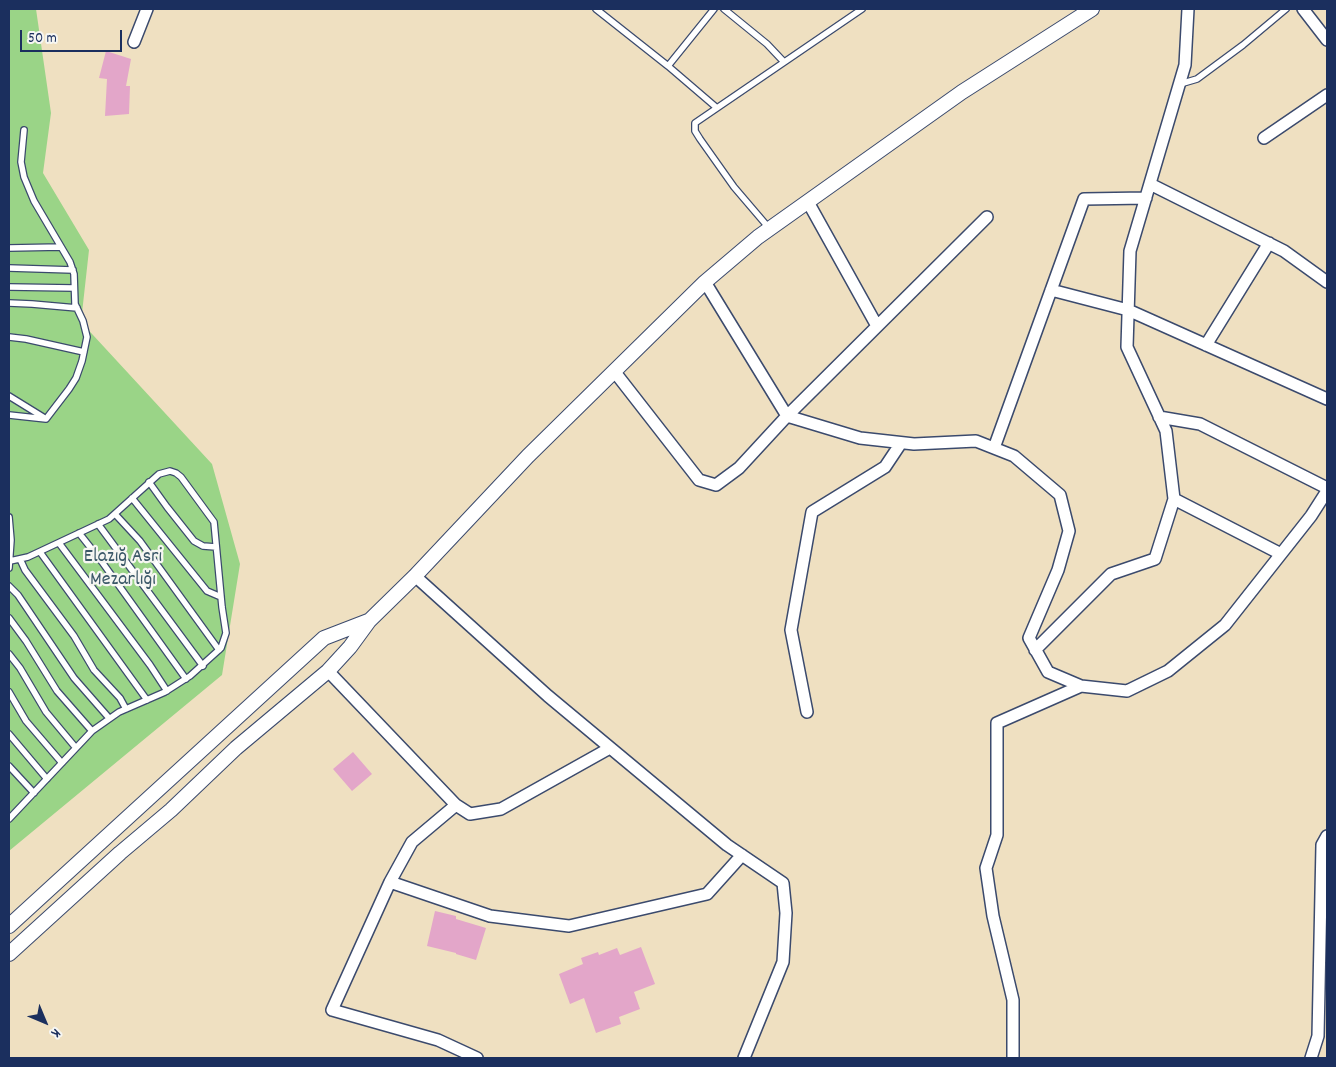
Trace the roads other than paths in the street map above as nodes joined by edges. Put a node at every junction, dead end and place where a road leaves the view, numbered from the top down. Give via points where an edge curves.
1 (148, 9) edge
2 (596, 9) edge
3 (714, 9) edge
4 (724, 9) edge
5 (862, 9) edge
6 (1092, 9) edge
7 (1188, 9) edge
8 (1286, 9) edge
9 (1303, 9) edge
10 (1327, 40) edge
11 (134, 42) dead end
12 (784, 62) junction
13 (668, 66) junction
14 (1180, 84) junction
15 (1327, 95) edge
16 (717, 108) junction
17 (24, 130) dead end
18 (1264, 138) dead end
19 (1150, 184) junction
20 (1146, 198) junction
21 (808, 202) junction
22 (987, 217) dead end
23 (770, 229) junction
24 (1269, 243) junction
25 (61, 247) junction
26 (9, 248) edge
27 (9, 268) edge
28 (73, 270) junction
29 (705, 282) junction
30 (1327, 282) edge
31 (9, 287) edge
32 (74, 288) junction
33 (1051, 290) junction
34 (9, 303) edge
35 (77, 308) junction
36 (1128, 310) junction
37 (877, 326) junction
38 (9, 337) edge
39 (1206, 345) junction
40 (84, 352) junction
41 (614, 371) junction
42 (9, 396) edge
43 (1327, 398) edge
44 (9, 414) edge
45 (787, 416) junction
46 (1159, 416) junction
47 (46, 419) junction
48 (901, 443) junction
49 (994, 448) junction
50 (149, 482) junction
51 (1327, 489) edge
52 (132, 498) junction
53 (1174, 499) junction
54 (115, 514) junction
55 (9, 517) edge
56 (9, 524) edge
57 (98, 524) junction
58 (78, 533) junction
59 (59, 543) junction
60 (216, 547) junction
61 (40, 552) junction
62 (1281, 554) junction
63 (20, 559) junction
64 (10, 561) edge
65 (9, 568) edge
66 (415, 576) junction
67 (9, 586) edge
68 (221, 597) junction
69 (9, 618) edge
70 (369, 621) junction
71 (220, 650) junction
72 (1035, 650) junction
73 (9, 654) edge
74 (204, 666) junction
75 (328, 671) junction
76 (186, 679) junction
77 (1081, 686) junction
78 (167, 690) junction
79 (9, 692) edge
80 (148, 700) junction
81 (126, 709) junction
82 (807, 712) dead end
83 (109, 718) junction
84 (92, 731) junction
85 (9, 734) edge
86 (76, 748) junction
87 (610, 748) junction
88 (62, 763) junction
89 (9, 766) edge
90 (48, 779) junction
91 (34, 793) junction
92 (456, 805) junction
93 (9, 819) edge
94 (1327, 836) edge
95 (742, 855) junction
96 (390, 882) junction
97 (9, 926) edge
98 (9, 954) edge
99 (477, 1058) edge
100 (744, 1058) edge
101 (1013, 1058) edge
102 (1311, 1058) edge

1 - 11 street
2 - 13 lane
3 - 13 lane
4 - 12 lane
5 - 12 lane
6 - 21 street via 962,92
7 - 14 street via 1185,65
8 - 14 lane via 1197,79
9 - 10 street
12 - 16 lane
13 - 16 lane
14 - 19 street
15 - 18 street
16 - 23 lane via 695,123 695,130 734,187
17 - 25 lane via 21,162 24,177 37,207
19 - 20 street
19 - 24 street
20 - 33 street via 1084,199
20 - 36 street via 1130,250
21 - 23 street
21 - 37 street
22 - 37 street
23 - 29 street
24 - 30 street
24 - 39 street
25 - 26 lane
25 - 28 lane
27 - 28 lane
28 - 32 lane
29 - 41 street
29 - 45 street
31 - 32 lane
32 - 35 lane
33 - 36 street
33 - 49 street
34 - 35 lane
35 - 40 lane via 87,337
36 - 39 street
36 - 46 street via 1127,347
37 - 45 street
38 - 40 lane
39 - 43 street
40 - 47 lane via 76,378
41 - 45 street via 699,480 716,485 739,468
41 - 66 street via 528,456
42 - 47 lane
44 - 47 lane
45 - 48 street via 860,438
46 - 51 street via 1200,424
46 - 53 street via 1166,431
48 - 49 street via 976,441
48 - 82 street via 885,467 812,512 791,630
49 - 72 street via 1014,456 1060,495 1069,531 1058,570 1029,638
50 - 52 lane
50 - 60 lane via 194,541
50 - 60 lane via 170,471 181,477 214,522
51 - 62 street via 1311,516
52 - 54 lane
52 - 68 lane via 207,591
53 - 62 street
53 - 72 street via 1155,559 1111,574
54 - 57 lane
54 - 71 lane via 144,547
55 - 56 lane
56 - 64 lane
57 - 58 lane
57 - 74 lane
58 - 59 lane
58 - 76 lane
59 - 61 lane
59 - 78 lane
60 - 68 lane
61 - 63 lane
61 - 80 lane
62 - 77 street via 1226,624 1168,671 1127,690
63 - 64 lane
63 - 81 lane via 94,670
64 - 65 lane
66 - 70 street
66 - 87 street
67 - 83 lane via 74,678
68 - 71 lane via 226,633
69 - 84 lane via 57,691
70 - 75 street
70 - 97 street via 324,638
71 - 74 lane
72 - 77 street via 1048,672
73 - 86 lane via 46,712
74 - 76 lane
75 - 92 street
75 - 98 street via 236,748
76 - 78 lane
77 - 101 street via 997,723 997,835 986,868 993,916 1013,1000
78 - 80 lane
79 - 88 lane via 26,721
80 - 81 lane
81 - 83 lane
83 - 84 lane
84 - 86 lane
85 - 90 lane
86 - 88 lane
87 - 92 street via 501,809 470,814
87 - 95 street
88 - 90 lane
89 - 91 lane
90 - 91 lane
91 - 93 lane
92 - 96 street via 412,842
94 - 102 street via 1322,845 1318,1036
95 - 96 street via 707,894 569,926 490,916
95 - 100 street via 783,883 786,912 783,962
96 - 99 street via 332,1010 438,1040

